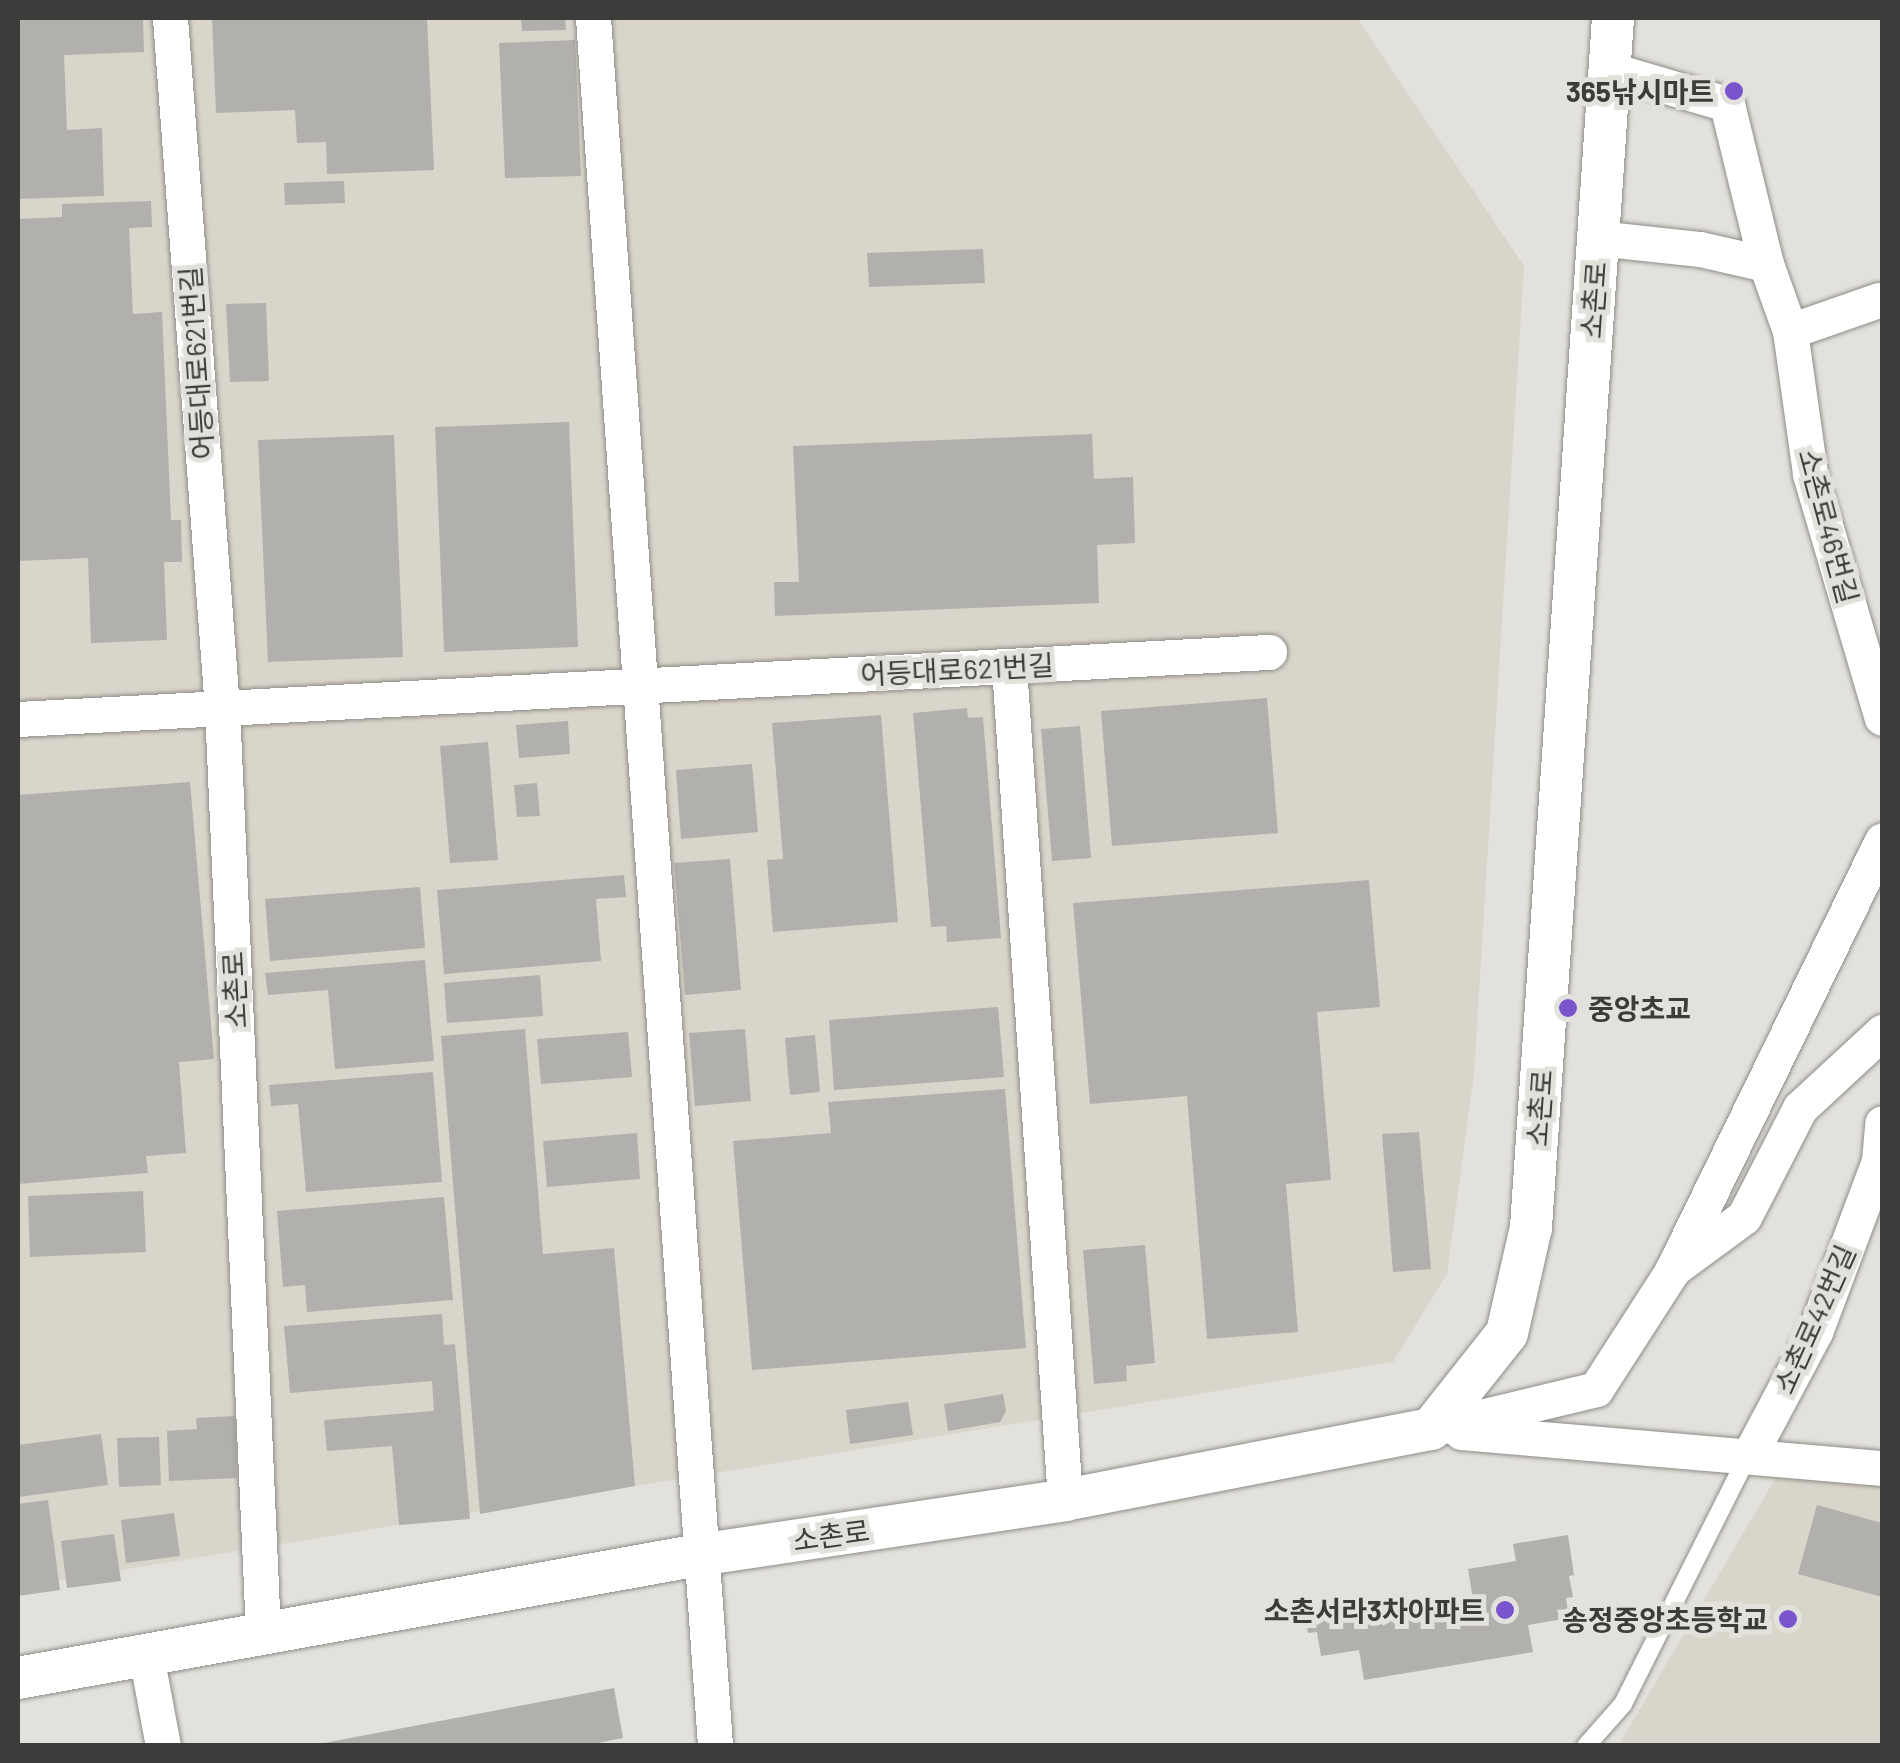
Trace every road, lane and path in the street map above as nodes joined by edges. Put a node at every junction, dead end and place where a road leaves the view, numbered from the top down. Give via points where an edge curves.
1 (170, 18) edge
2 (593, 18) edge
3 (1613, 18) edge
4 (1608, 69) junction
5 (1597, 238) junction
6 (1766, 264) junction
7 (1881, 298) edge
8 (1790, 332) junction
9 (1268, 652) dead end
10 (1009, 666) junction
11 (644, 687) junction
12 (222, 708) junction
13 (1882, 718) edge
14 (18, 719) edge
15 (1882, 842) edge
16 (1882, 1032) edge
17 (1882, 1123) edge
18 (1672, 1271) junction
19 (1430, 1429) junction
20 (1750, 1454) junction
21 (1882, 1468) edge
22 (1065, 1500) junction
23 (699, 1555) junction
24 (263, 1632) junction
25 (146, 1655) junction
26 (18, 1678) edge
27 (163, 1746) edge
28 (715, 1746) edge
29 (1586, 1746) edge

1 - 12 street, 어등대로621번길
2 - 11 street
3 - 4 street, 소촌로
4 - 5 street, 소촌로
4 - 6 street, 소촌로46번길 via 1727,104
5 - 6 street
5 - 19 street, 소촌로 via 1530,1227 1507,1333
6 - 8 street, 소촌로46번길
7 - 8 street
8 - 13 street, 소촌로46번길 via 1810,474
9 - 10 street, 어등대로621번길
10 - 11 street, 어등대로621번길
10 - 22 street
11 - 12 street, 어등대로621번길
11 - 23 street
12 - 14 street, 어등대로621번길
12 - 24 street, 소촌로
15 - 18 street
16 - 18 street via 1800,1108 1744,1218
17 - 20 street, 소촌로42번길 via 1879,1162 1815,1332
18 - 19 street via 1596,1389
19 - 20 street
19 - 22 street, 소촌로
20 - 21 street
20 - 29 lane via 1624,1704
22 - 23 street, 소촌로
23 - 24 street, 소촌로
23 - 28 street
24 - 25 street, 소촌로
25 - 26 street, 소촌로
25 - 27 street

